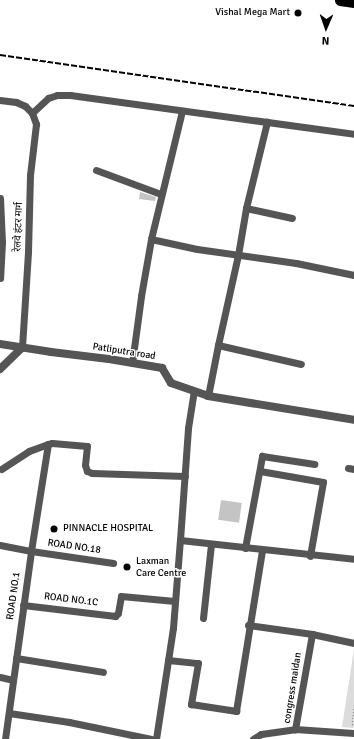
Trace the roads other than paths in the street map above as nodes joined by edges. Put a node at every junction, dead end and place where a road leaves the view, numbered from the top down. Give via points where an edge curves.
1 (340, 0) edge
2 (354, 2) edge
3 (0, 100) edge
4 (182, 111) junction
5 (32, 113) junction
6 (267, 122) junction
7 (354, 134) edge
8 (96, 170) dead end
9 (161, 194) junction
10 (0, 198) edge
11 (246, 208) junction
12 (292, 218) dead end
13 (151, 239) junction
14 (1, 242) edge
15 (238, 255) junction
16 (1, 260) edge
17 (354, 275) edge
18 (0, 278) edge
19 (0, 344) edge
20 (218, 344) junction
21 (22, 348) junction
22 (132, 363) junction
23 (301, 364) dead end
24 (0, 369) edge
25 (194, 391) junction
26 (208, 396) junction
27 (354, 420) edge
28 (48, 444) junction
29 (314, 464) dead end
30 (0, 468) edge
31 (260, 471) junction
32 (185, 476) junction
33 (180, 540) junction
34 (211, 544) junction
35 (0, 545) edge
36 (245, 548) junction
37 (262, 550) junction
38 (31, 551) junction
39 (310, 556) junction
40 (354, 560) edge
41 (114, 563) dead end
42 (175, 601) junction
43 (23, 605) junction
44 (203, 618) dead end
45 (248, 625) junction
46 (312, 634) junction
47 (354, 643) edge
48 (16, 658) junction
49 (168, 660) junction
50 (103, 672) dead end
51 (0, 677) edge
52 (13, 680) junction
53 (9, 713) junction
54 (295, 729) junction
55 (287, 731) junction
56 (354, 733) edge
57 (5, 739) edge
58 (150, 739) edge
59 (156, 739) edge
60 (253, 739) edge
61 (285, 739) edge

1 - 2 highway
3 - 5 street via 16,102
4 - 5 street via 57,95 48,98
4 - 6 street
4 - 9 street
5 - 21 street, रेलवे हंटर मार्ग via 36,124 30,175
6 - 7 street
6 - 11 street
8 - 9 street
9 - 13 street
10 - 14 street
11 - 12 street
11 - 15 street
13 - 15 street via 197,250
13 - 22 street
14 - 16 street
15 - 17 street
15 - 20 street
16 - 18 street
19 - 21 street, Patliputra road
20 - 23 street
20 - 26 street
21 - 22 street, Patliputra road
21 - 24 street
22 - 25 street, Patliputra road via 162,368 171,383
25 - 26 street, Patliputra road
25 - 32 street via 188,428
26 - 27 street, Patliputra road
28 - 30 street via 29,450
28 - 32 street via 86,446 85,465 87,471 92,473
28 - 38 street, ROAD NO.1
29 - 31 street via 262,456
31 - 36 street
31 - 39 street via 323,482
32 - 33 street
33 - 34 street
33 - 42 street
34 - 36 street
34 - 44 street
35 - 38 street
36 - 37 street
37 - 39 street
37 - 45 street
38 - 41 street, ROAD NO.18
38 - 43 street, ROAD NO.1
39 - 40 street
42 - 43 street, ROAD NO.1C via 121,596 116,616
42 - 49 street
43 - 48 street, ROAD NO.1
45 - 46 street
45 - 49 street via 236,711 190,704 198,663
46 - 47 street
46 - 54 street, congress maidan
48 - 50 street
48 - 52 street, ROAD NO.1
49 - 59 street
51 - 52 street
52 - 53 street, ROAD NO.1
53 - 57 street, ROAD NO.1
53 - 58 street via 69,722
54 - 55 street
54 - 56 street, congress maidan
55 - 60 street via 261,734
55 - 61 street

